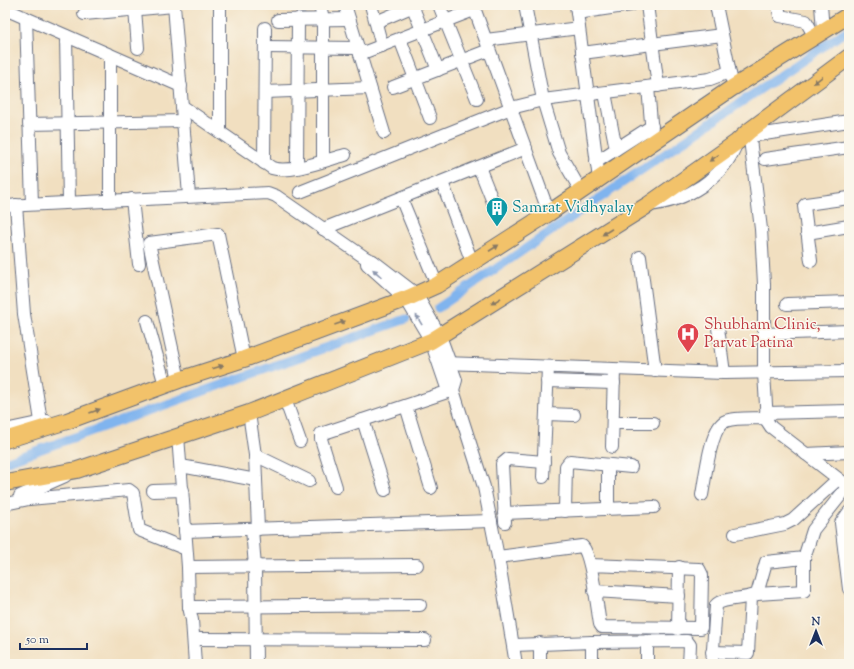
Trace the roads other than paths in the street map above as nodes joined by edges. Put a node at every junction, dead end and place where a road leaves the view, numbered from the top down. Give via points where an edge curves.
1 (220, 5) edge
2 (320, 5) edge
3 (345, 5) edge
4 (371, 5) edge
5 (439, 5) edge
6 (525, 5) edge
7 (631, 5) edge
8 (648, 5) edge
9 (716, 5) edge
10 (778, 5) edge
11 (821, 5) edge
12 (174, 6) edge
13 (413, 6) edge
14 (474, 7) edge
15 (5, 9) edge
16 (576, 9) edge
17 (135, 10) junction
18 (847, 12) edge
19 (84, 14) dead end
20 (26, 18) junction
21 (298, 19) junction
22 (323, 19) junction
23 (349, 19) junction
24 (278, 20) dead end
25 (446, 21) junction
26 (376, 22) junction
27 (265, 28) dead end
28 (579, 28) junction
29 (422, 30) junction
30 (530, 34) junction
31 (819, 34) junction
32 (722, 35) junction
33 (66, 36) junction
34 (400, 39) junction
35 (652, 44) junction
36 (487, 45) junction
37 (382, 46) junction
38 (265, 47) junction
39 (297, 47) junction
40 (323, 47) junction
41 (138, 48) dead end
42 (359, 51) junction
43 (582, 53) junction
44 (110, 55) junction
45 (849, 57) edge
46 (461, 61) junction
47 (438, 70) junction
48 (729, 72) junction
49 (415, 79) junction
50 (181, 86) junction
51 (393, 87) dead end
52 (653, 87) junction
53 (370, 88) junction
54 (732, 88) junction
55 (323, 90) junction
56 (297, 91) junction
57 (265, 92) junction
58 (605, 93) junction
59 (588, 95) junction
60 (477, 99) dead end
61 (543, 100) junction
62 (182, 106) junction
63 (511, 108) junction
64 (430, 118) dead end
65 (849, 120) edge
66 (184, 121) junction
67 (110, 122) junction
68 (68, 123) junction
69 (29, 124) junction
70 (652, 126) junction
71 (220, 132) junction
72 (384, 134) dead end
73 (746, 136) junction
74 (653, 142) junction
75 (849, 147) edge
76 (526, 148) junction
77 (616, 149) junction
78 (344, 155) dead end
79 (765, 159) dead end
80 (323, 161) junction
81 (596, 162) junction
82 (264, 163) junction
83 (297, 167) junction
84 (479, 167) junction
85 (599, 179) junction
86 (442, 182) junction
87 (582, 191) junction
88 (300, 192) dead end
89 (190, 196) junction
90 (401, 198) junction
91 (849, 198) edge
92 (132, 199) junction
93 (110, 200) junction
94 (69, 202) junction
95 (32, 204) junction
96 (10, 206) edge
97 (497, 212) dead end
98 (549, 213) junction
99 (849, 226) edge
100 (323, 230) junction
101 (807, 233) junction
102 (640, 257) dead end
103 (811, 261) dead end
104 (472, 262) junction
105 (139, 264) dead end
106 (437, 285) junction
107 (411, 297) junction
108 (849, 302) edge
109 (787, 304) dead end
110 (146, 321) dead end
111 (718, 328) dead end
112 (849, 331) edge
113 (764, 334) junction
114 (435, 339) junction
115 (244, 359) junction
116 (445, 363) junction
117 (548, 368) junction
118 (614, 370) junction
119 (655, 371) junction
120 (849, 371) edge
121 (724, 373) junction
122 (764, 373) junction
123 (547, 381) junction
124 (172, 383) junction
125 (614, 383) junction
126 (453, 390) junction
127 (285, 399) junction
128 (406, 406) junction
129 (849, 411) edge
130 (249, 412) junction
131 (546, 414) junction
132 (574, 415) dead end
133 (766, 415) junction
134 (363, 420) junction
135 (41, 421) junction
136 (67, 421) junction
137 (613, 423) junction
138 (653, 423) dead end
139 (5, 430) edge
140 (178, 436) junction
141 (5, 440) edge
142 (300, 440) dead end
143 (612, 447) dead end
144 (849, 452) edge
145 (806, 454) junction
146 (255, 455) junction
147 (544, 462) junction
148 (608, 465) junction
149 (181, 466) junction
150 (631, 467) dead end
151 (77, 470) junction
152 (543, 477) dead end
153 (256, 480) junction
154 (309, 481) dead end
155 (8, 482) edge
156 (845, 484) edge
157 (336, 487) dead end
158 (432, 488) dead end
159 (182, 490) junction
160 (385, 490) dead end
161 (152, 491) dead end
162 (702, 496) dead end
163 (504, 497) junction
164 (486, 499) junction
165 (5, 501) edge
166 (5, 504) edge
167 (654, 507) dead end
168 (608, 508) junction
169 (565, 511) junction
170 (849, 512) edge
171 (491, 521) junction
172 (255, 529) junction
173 (185, 531) junction
174 (735, 534) dead end
175 (186, 549) junction
176 (498, 557) junction
177 (804, 558) junction
178 (417, 564) dead end
179 (590, 565) junction
180 (255, 567) junction
181 (679, 567) junction
182 (188, 568) junction
183 (849, 589) edge
184 (594, 591) junction
185 (679, 596) junction
186 (754, 596) junction
187 (420, 605) dead end
188 (255, 607) junction
189 (189, 608) junction
190 (678, 629) junction
191 (194, 639) junction
192 (255, 640) junction
193 (424, 640) dead end
194 (647, 641) junction
195 (592, 642) junction
196 (540, 643) junction
197 (514, 645) junction
198 (712, 658) edge
199 (195, 664) edge
200 (256, 664) edge
201 (516, 664) edge
202 (540, 664) edge
203 (592, 664) edge
204 (647, 664) edge
205 (689, 664) edge

1 - 71 street
2 - 22 street
3 - 23 street
4 - 26 street
5 - 25 street
6 - 30 street
7 - 16 street
8 - 35 street
9 - 32 street
10 - 31 street via 780,16 806,22
11 - 31 street
12 - 17 street
12 - 50 street
13 - 26 street
13 - 29 street
14 - 25 street
14 - 36 street
15 - 20 street
16 - 28 street
17 - 19 street
17 - 41 street
18 - 31 main road
20 - 33 street
20 - 69 street
21 - 22 street
21 - 24 street
21 - 39 street
22 - 23 street
22 - 40 street
23 - 42 street
25 - 29 street
25 - 46 street
26 - 37 street
27 - 38 street
28 - 30 street
28 - 43 street
29 - 34 street
29 - 47 street
30 - 36 street
30 - 61 street
31 - 54 main road
32 - 35 street
32 - 48 street
33 - 44 street
33 - 68 street
34 - 37 street
34 - 49 street
35 - 43 street
35 - 52 street
36 - 46 street
36 - 63 street
37 - 42 street
38 - 39 street
38 - 57 street
39 - 40 street
39 - 56 street
40 - 42 street
40 - 55 street
42 - 53 street
43 - 59 street
44 - 50 street
44 - 67 street
45 -> 73 main road
46 - 47 street
46 - 60 street
47 - 49 street
48 - 52 street via 710,79
48 - 54 street
49 - 51 street
49 - 64 street
50 - 62 street
52 - 58 street
52 - 70 street
53 - 55 street
53 - 72 street
54 - 74 main road
55 - 56 street
55 - 80 street
56 - 57 street
56 - 83 street
57 - 82 street
58 - 59 street
58 - 77 street
59 - 61 street
59 - 81 street
61 - 63 street
61 - 87 street via 562,160 569,167
62 - 66 street
62 - 71 street
63 - 76 street
63 - 88 street
65 - 73 street
66 - 67 street
66 - 89 street
67 - 68 street
67 - 93 street
68 - 69 street
68 - 94 street
69 - 95 street
70 - 74 street
70 - 77 street
71 - 82 street
73 - 113 street via 763,260
73 -> 114 main road via 648,205
74 - 85 main road
75 - 79 street
76 - 84 street
76 - 98 street
77 - 81 street
78 - 80 street
80 - 83 street
81 - 85 street
82 - 83 street via 277,170
84 - 86 street
84 - 97 street
85 - 87 main road
86 - 90 street
86 - 104 street
87 - 98 main road
89 - 92 street
89 - 100 street via 268,193
90 - 100 street
90 - 106 street
91 - 101 street via 806,204 804,206
92 - 93 street
92 - 105 street
93 - 94 street
94 - 95 street
95 - 96 street
96 - 135 street
104 -> 98 main road
99 - 101 street
100 - 107 street via 367,259 367,264
101 - 103 street
102 - 119 street
104 - 106 main road
106 - 107 main road
107 - 114 street
115 -> 107 main road
108 - 109 street
110 - 124 street
111 - 121 street
112 - 113 street
113 - 122 street
114 - 116 street
114 - 127 main road
124 -> 115 main road
115 - 124 street via 218,234 149,243
116 - 117 street
116 - 126 street via 446,385
117 - 118 street
117 - 123 street
118 - 119 street
118 - 125 street
119 - 121 street
120 - 122 street
121 - 122 street
122 - 133 street
123 - 125 street
123 - 131 street
136 -> 124 main road
125 - 137 street
126 - 128 street
126 - 164 street
127 - 130 main road
127 - 142 street
128 - 134 street
128 - 158 street
129 - 133 street
130 - 140 main road
130 - 146 street
131 - 132 street
131 - 147 street
133 - 145 street via 771,427
133 - 162 street via 726,421 720,426 711,446
134 - 157 street via 321,434
134 - 160 street
135 - 136 street
135 - 139 street
136 - 141 main road
137 - 138 street
137 - 143 street
140 - 149 street
140 - 151 main road
144 - 145 street
145 - 156 street
146 - 153 street
146 - 154 street
147 - 152 street
147 - 163 street via 508,459 504,461
148 - 150 street
148 - 168 street
148 - 169 street via 573,461 568,463
149 - 153 street
149 - 159 street
151 - 155 main road
151 - 165 street
153 - 172 street
156 - 174 street via 785,524
156 - 177 street via 812,530
159 - 161 street
159 - 173 street
163 - 164 street
163 - 169 street via 505,517
164 - 171 street
166 - 175 street via 29,499 129,490 133,493 140,530
167 - 168 street
168 - 169 street
170 - 183 street via 841,526
171 - 172 street
171 - 176 street
172 - 173 street
172 - 180 street
173 - 175 street
175 - 182 street
176 - 179 street via 577,546 585,549
176 - 197 street
177 - 186 street via 766,562
177 - 186 street via 804,591
178 - 180 street
179 - 181 street
179 - 184 street
180 - 182 street
180 - 188 street
181 - 185 street
181 - 190 street via 696,568 701,572 701,626 696,629
182 - 189 street
184 - 185 street
184 - 190 street via 602,627
185 - 190 street
186 - 198 street via 721,601 716,605
186 - 198 street via 748,653
187 - 188 street
188 - 189 street
188 - 192 street
189 - 191 street
191 - 192 street
191 - 199 street
192 - 193 street
192 - 200 street
194 - 195 street
194 - 204 street
194 - 205 street via 687,641 690,645
195 - 196 street
195 - 203 street
196 - 197 street
196 - 202 street
197 - 201 street

